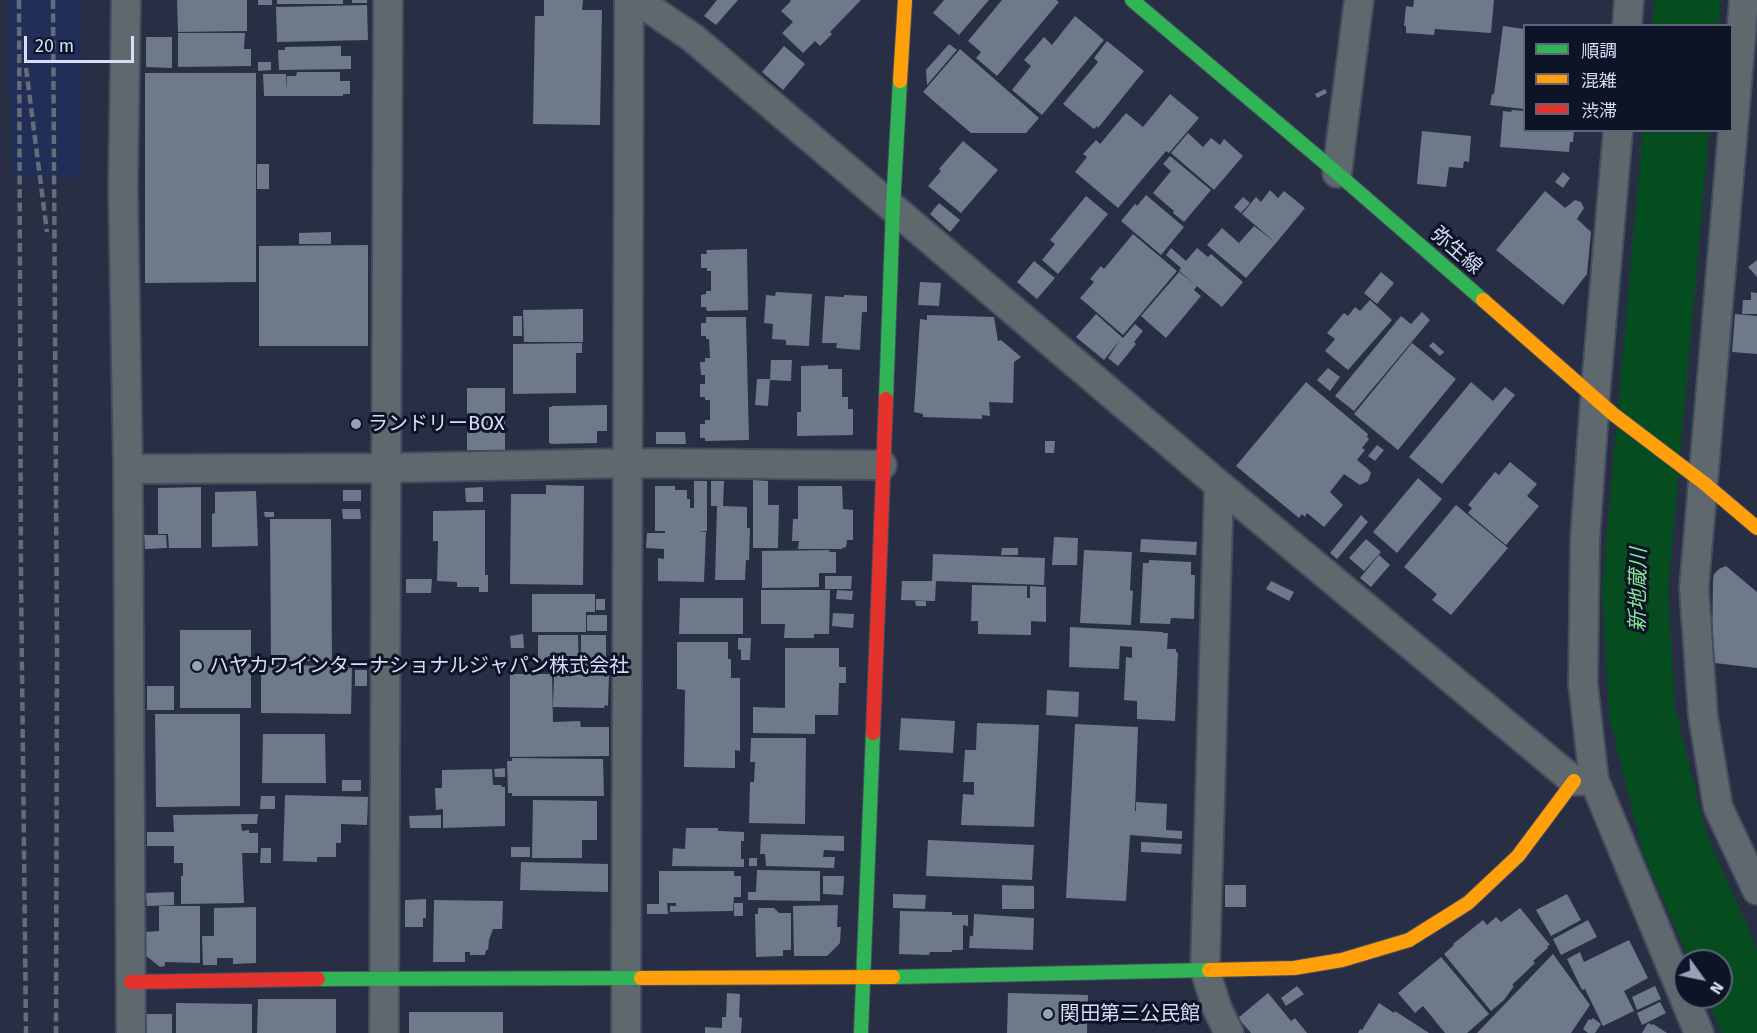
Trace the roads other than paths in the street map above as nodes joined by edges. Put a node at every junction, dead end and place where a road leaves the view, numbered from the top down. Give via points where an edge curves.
1 (126, 0) edge
2 (388, 0) edge
3 (629, 0) edge
4 (638, 0) edge
5 (905, 0) edge
6 (1132, 0) edge
7 (1359, 0) edge
8 (1629, 0) edge
9 (1744, 0) edge
10 (1627, 24) edge
11 (1734, 116) junction
12 (1733, 126) edge
13 (1618, 132) edge
14 (1732, 132) edge
15 (1757, 134) edge
16 (1337, 173) junction
17 (893, 207) junction
18 (1604, 406) junction
19 (627, 463) junction
20 (882, 465) junction
21 (387, 468) junction
22 (128, 469) junction
23 (1696, 478) junction
24 (1219, 485) junction
25 (1757, 528) edge
26 (1584, 780) junction
27 (1757, 890) edge
28 (1205, 970) junction
29 (385, 978) junction
30 (625, 978) junction
31 (863, 978) junction
32 (131, 982) junction
33 (131, 1033) edge
34 (384, 1033) edge
35 (626, 1033) edge
36 (861, 1033) edge
37 (1229, 1033) edge
38 (1699, 1033) edge

1 - 22 street via 123,187
2 - 21 street
3 - 19 street
4 - 17 street via 693,38
5 - 17 street
6 - 16 street, 弥生線
7 - 16 street
8 - 10 street
9 - 11 street
11 - 12 street
11 - 15 street
13 - 18 street
14 - 23 street
16 - 18 street, 弥生線
17 - 20 street
17 - 24 street
18 - 23 street, 弥生線
18 - 26 street via 1585,539
19 - 20 street
19 - 21 street
19 - 30 street
20 - 31 street
21 - 22 street
21 - 29 street
22 - 32 street
23 - 25 street, 弥生線
23 - 27 street via 1694,588 1703,716 1718,807
24 - 26 street
24 - 28 street
26 - 28 street via 1518,856 1468,903 1409,940 1342,960 1294,968
26 - 38 street
28 - 31 street
28 - 37 street
29 - 30 street
29 - 32 street
29 - 34 street
30 - 31 street
30 - 35 street
31 - 36 street
32 - 33 street

